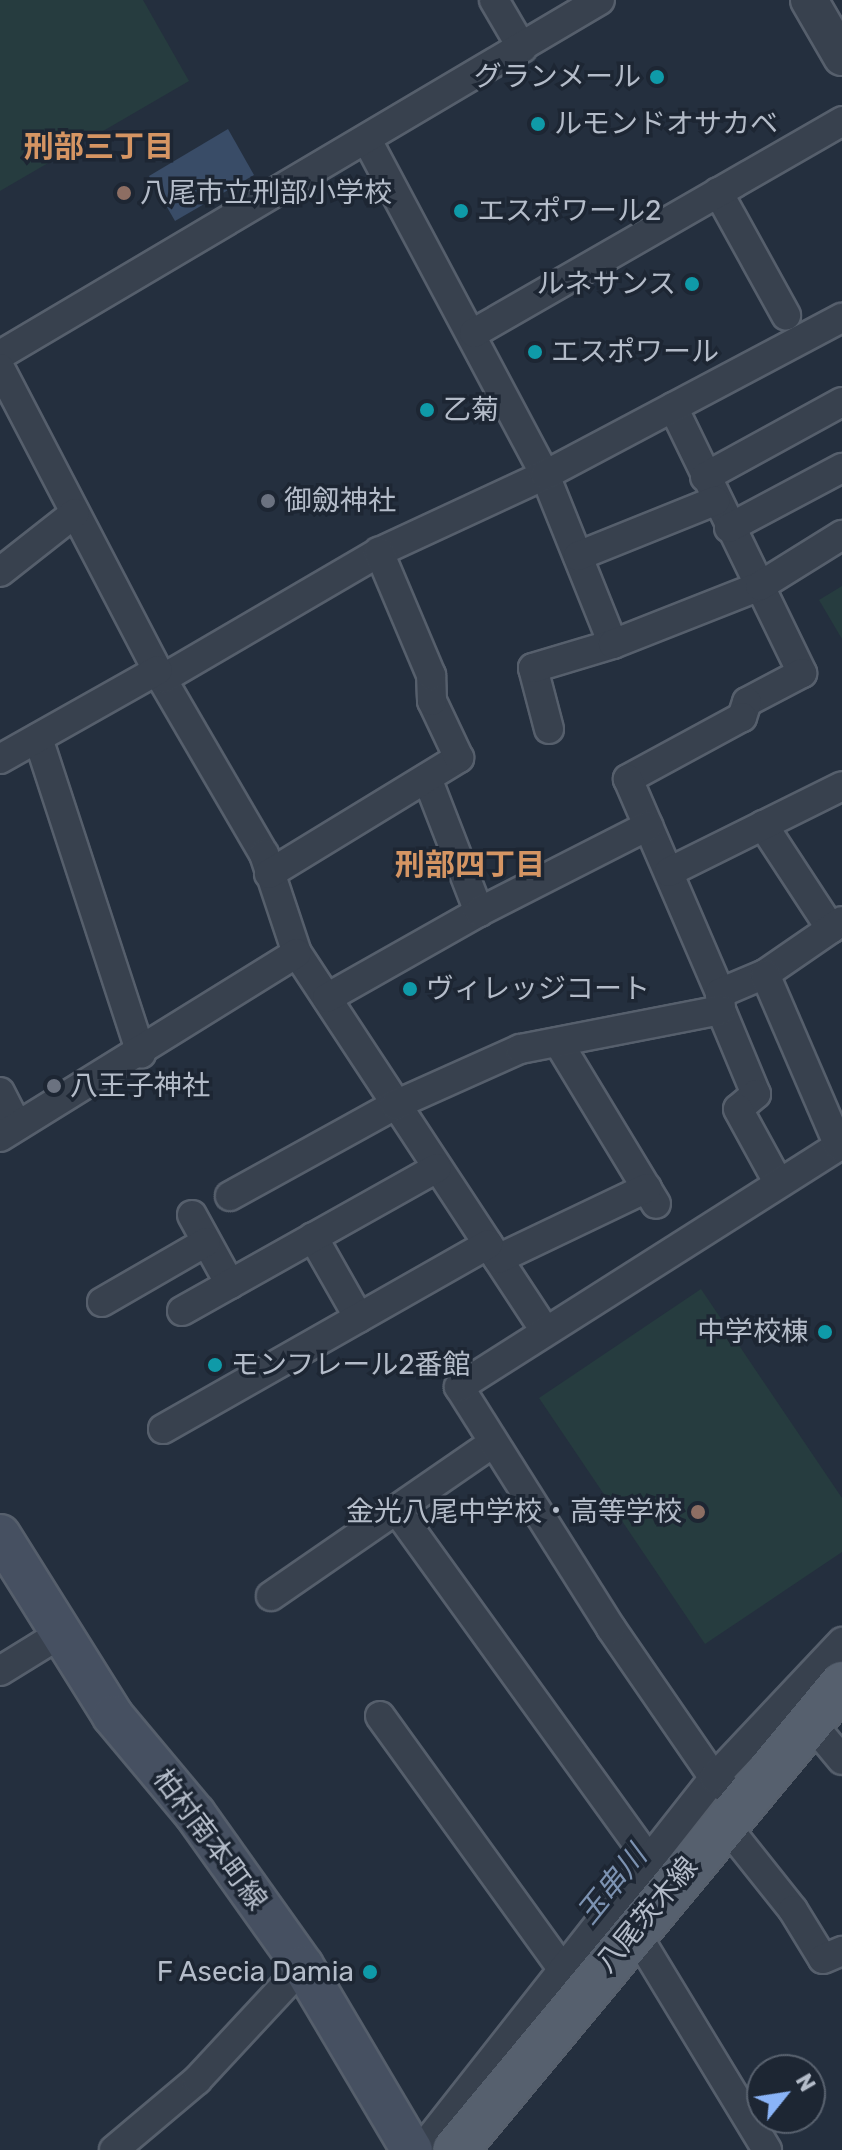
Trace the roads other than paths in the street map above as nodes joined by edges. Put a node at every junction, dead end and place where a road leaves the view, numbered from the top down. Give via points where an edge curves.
1 (494, 0) edge
2 (600, 0) edge
3 (809, 0) edge
4 (522, 48) junction
5 (842, 57) edge
6 (842, 121) edge
7 (367, 140) junction
8 (718, 192) junction
9 (786, 315) dead end
10 (842, 318) edge
11 (474, 333) junction
12 (0, 355) edge
13 (0, 368) edge
14 (842, 402) edge
15 (673, 407) junction
16 (842, 468) edge
17 (545, 475) junction
18 (710, 489) junction
19 (75, 513) junction
20 (729, 528) junction
21 (842, 535) edge
22 (379, 552) junction
23 (578, 556) junction
24 (0, 572) edge
25 (760, 586) junction
26 (613, 644) junction
27 (160, 674) junction
28 (549, 729) dead end
29 (38, 738) junction
30 (0, 759) edge
31 (427, 778) junction
32 (842, 786) edge
33 (763, 825) junction
34 (648, 826) junction
35 (669, 872) junction
36 (269, 874) junction
37 (479, 912) junction
38 (837, 925) edge
39 (297, 953) junction
40 (765, 974) junction
41 (327, 998) junction
42 (721, 1002) junction
43 (558, 1042) junction
44 (141, 1054) junction
45 (0, 1092) edge
46 (395, 1105) junction
47 (8, 1131) edge
48 (437, 1168) junction
49 (778, 1182) junction
50 (230, 1196) dead end
51 (192, 1215) dead end
52 (313, 1237) junction
53 (206, 1242) junction
54 (493, 1252) junction
55 (230, 1284) junction
56 (102, 1302) dead end
57 (182, 1311) dead end
58 (359, 1318) junction
59 (545, 1330) junction
60 (163, 1429) dead end
61 (493, 1443) junction
62 (396, 1509) junction
63 (0, 1535) edge
64 (271, 1596) dead end
65 (60, 1634) junction
66 (842, 1642) edge
67 (0, 1671) edge
68 (842, 1684) edge
69 (380, 1716) dead end
70 (808, 1719) junction
71 (842, 1760) edge
72 (727, 1795) junction
73 (648, 1859) junction
74 (635, 1932) junction
75 (841, 1948) edge
76 (303, 1966) junction
77 (571, 1980) junction
78 (114, 2150) edge
79 (412, 2150) edge
80 (421, 2150) edge
81 (455, 2150) edge
82 (767, 2150) edge

1 - 4 street
2 - 4 street
3 - 5 street
4 - 7 street
6 - 8 street
7 - 11 street
7 - 12 street
8 - 9 street
8 - 11 street
10 - 15 street
11 - 17 street
13 - 19 street
14 - 18 street
15 - 17 street
15 - 18 street
16 - 20 street
17 - 22 street
17 - 23 street
18 - 20 street
18 - 23 street
19 - 24 street
19 - 27 street
20 - 25 street
21 - 25 street
22 - 27 street
22 - 31 street via 431,675 432,701 459,758
23 - 26 street
25 - 26 street
25 - 34 street via 802,673 747,702 742,717 628,779
26 - 28 street via 533,668
27 - 29 street
27 - 36 street via 264,854
29 - 30 street
29 - 44 street
31 - 36 street
31 - 37 street
32 - 33 street
33 - 35 street
33 - 38 street
34 - 35 street
34 - 37 street
35 - 42 street
36 - 39 street
37 - 41 street
38 - 40 street
39 - 41 street
39 - 44 street
40 - 42 street
40 - 49 street via 839,1146
41 - 46 street
42 - 43 street
42 - 49 street via 756,1094 738,1109
43 - 46 street via 520,1049
43 - 54 street via 652,1196
44 - 47 street via 54,1099
45 - 47 street
46 - 48 street
46 - 50 street
48 - 52 street
48 - 54 street
49 - 59 street
51 - 53 street
52 - 55 street
52 - 58 street
53 - 55 street
53 - 56 street
54 - 58 street
54 - 59 street
55 - 57 street
58 - 60 street
59 - 61 street via 459,1387
61 - 62 street
61 - 72 street
62 - 64 street
62 - 73 street
63 - 65 main road, 柏村南本町線
65 - 67 street
65 - 76 main road, 柏村南本町線 via 113,1716 195,1814
66 - 72 street
68 - 70 main road, 八尾茨木線
69 - 77 street
70 - 71 street
70 - 72 main road, 八尾茨木線
72 - 73 street
72 - 74 main road, 八尾茨木線
72 - 75 street via 823,1959
73 - 77 street
74 - 77 main road, 八尾茨木線
74 - 82 street
76 - 78 street via 197,2080
76 - 79 main road, 柏村南本町線
77 - 80 street
77 - 81 main road, 八尾茨木線

